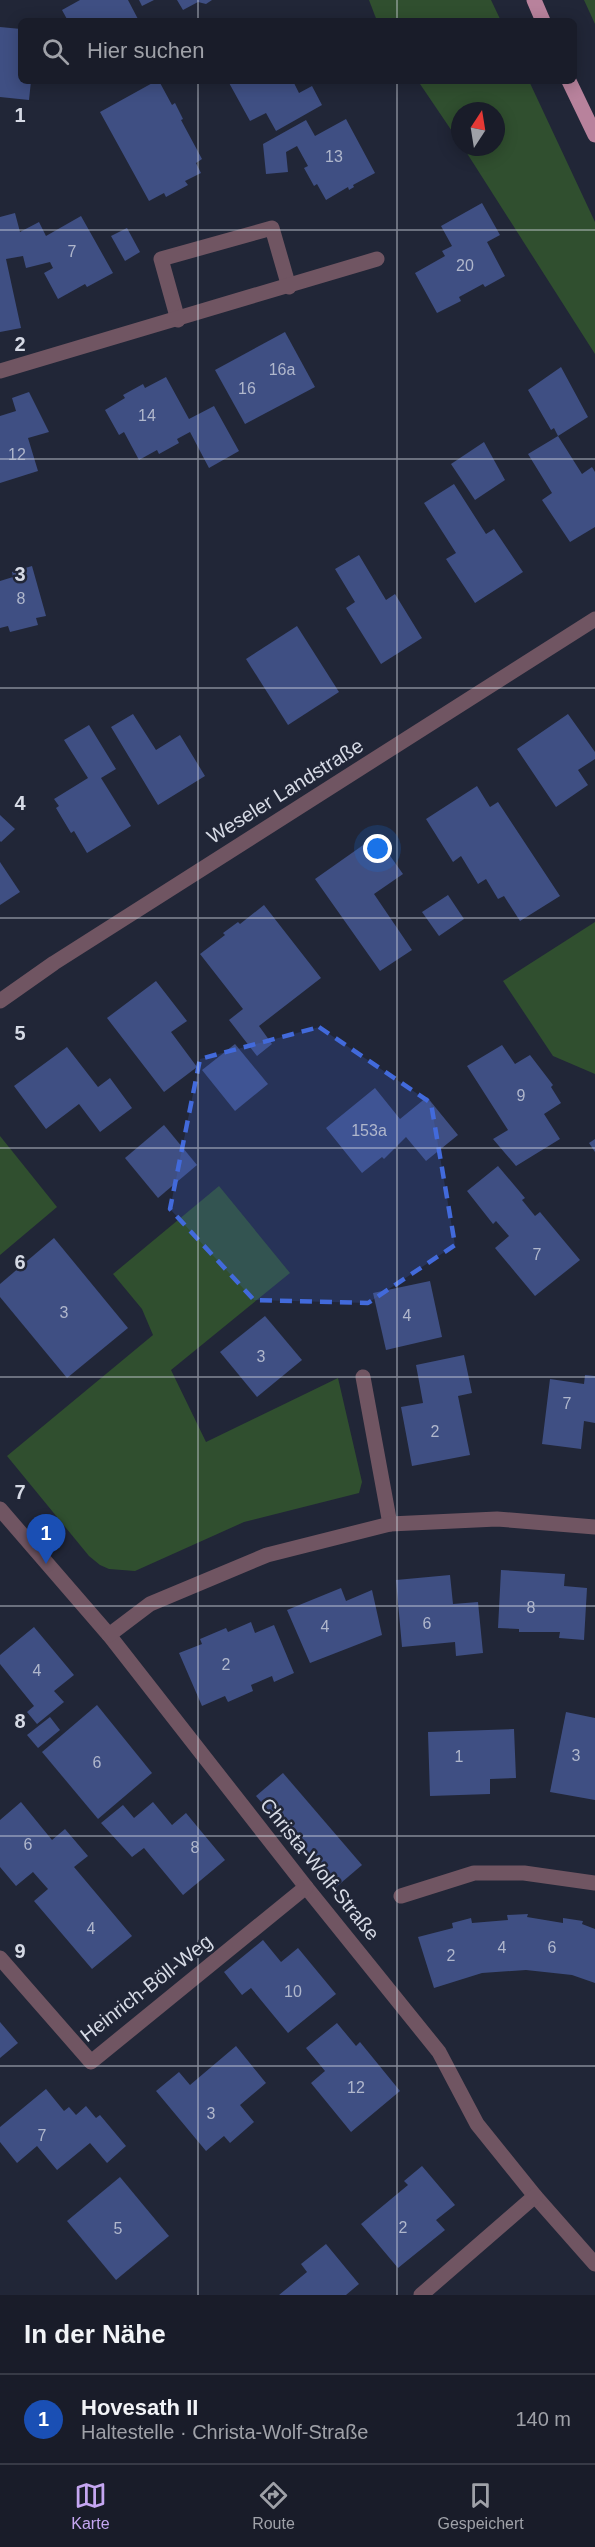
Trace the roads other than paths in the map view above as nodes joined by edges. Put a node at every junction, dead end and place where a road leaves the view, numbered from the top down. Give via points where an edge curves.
1 (534, 0) edge
2 (542, 18) edge
3 (570, 84) edge
4 (595, 135) edge
5 (377, 259) dead end
6 (289, 287) junction
7 (178, 320) junction
8 (0, 371) edge
9 (595, 619) edge
10 (0, 1001) edge
11 (363, 1377) dead end
12 (0, 1509) edge
13 (390, 1524) junction
14 (595, 1527) edge
15 (109, 1635) junction
16 (595, 1883) edge
17 (306, 1887) junction
18 (401, 1896) dead end
19 (0, 1958) edge
20 (535, 2196) junction
21 (595, 2264) edge
22 (421, 2295) edge

1 - 2 main road
3 - 4 main road
5 - 6 street
6 - 7 street
6 - 7 street via 272,228 161,259
7 - 8 street
9 - 10 street, Weseler Landstraße
11 - 13 street
12 - 15 street, Christa-Wolf-Straße
13 - 14 street via 497,1519
13 - 15 street via 267,1555 150,1604
15 - 17 street, Christa-Wolf-Straße
16 - 18 street via 524,1873 474,1873
17 - 19 street, Heinrich-Böll-Weg via 91,2062
17 - 20 street, Christa-Wolf-Straße via 440,2052 477,2124
20 - 21 street, Christa-Wolf-Straße
20 - 22 street

